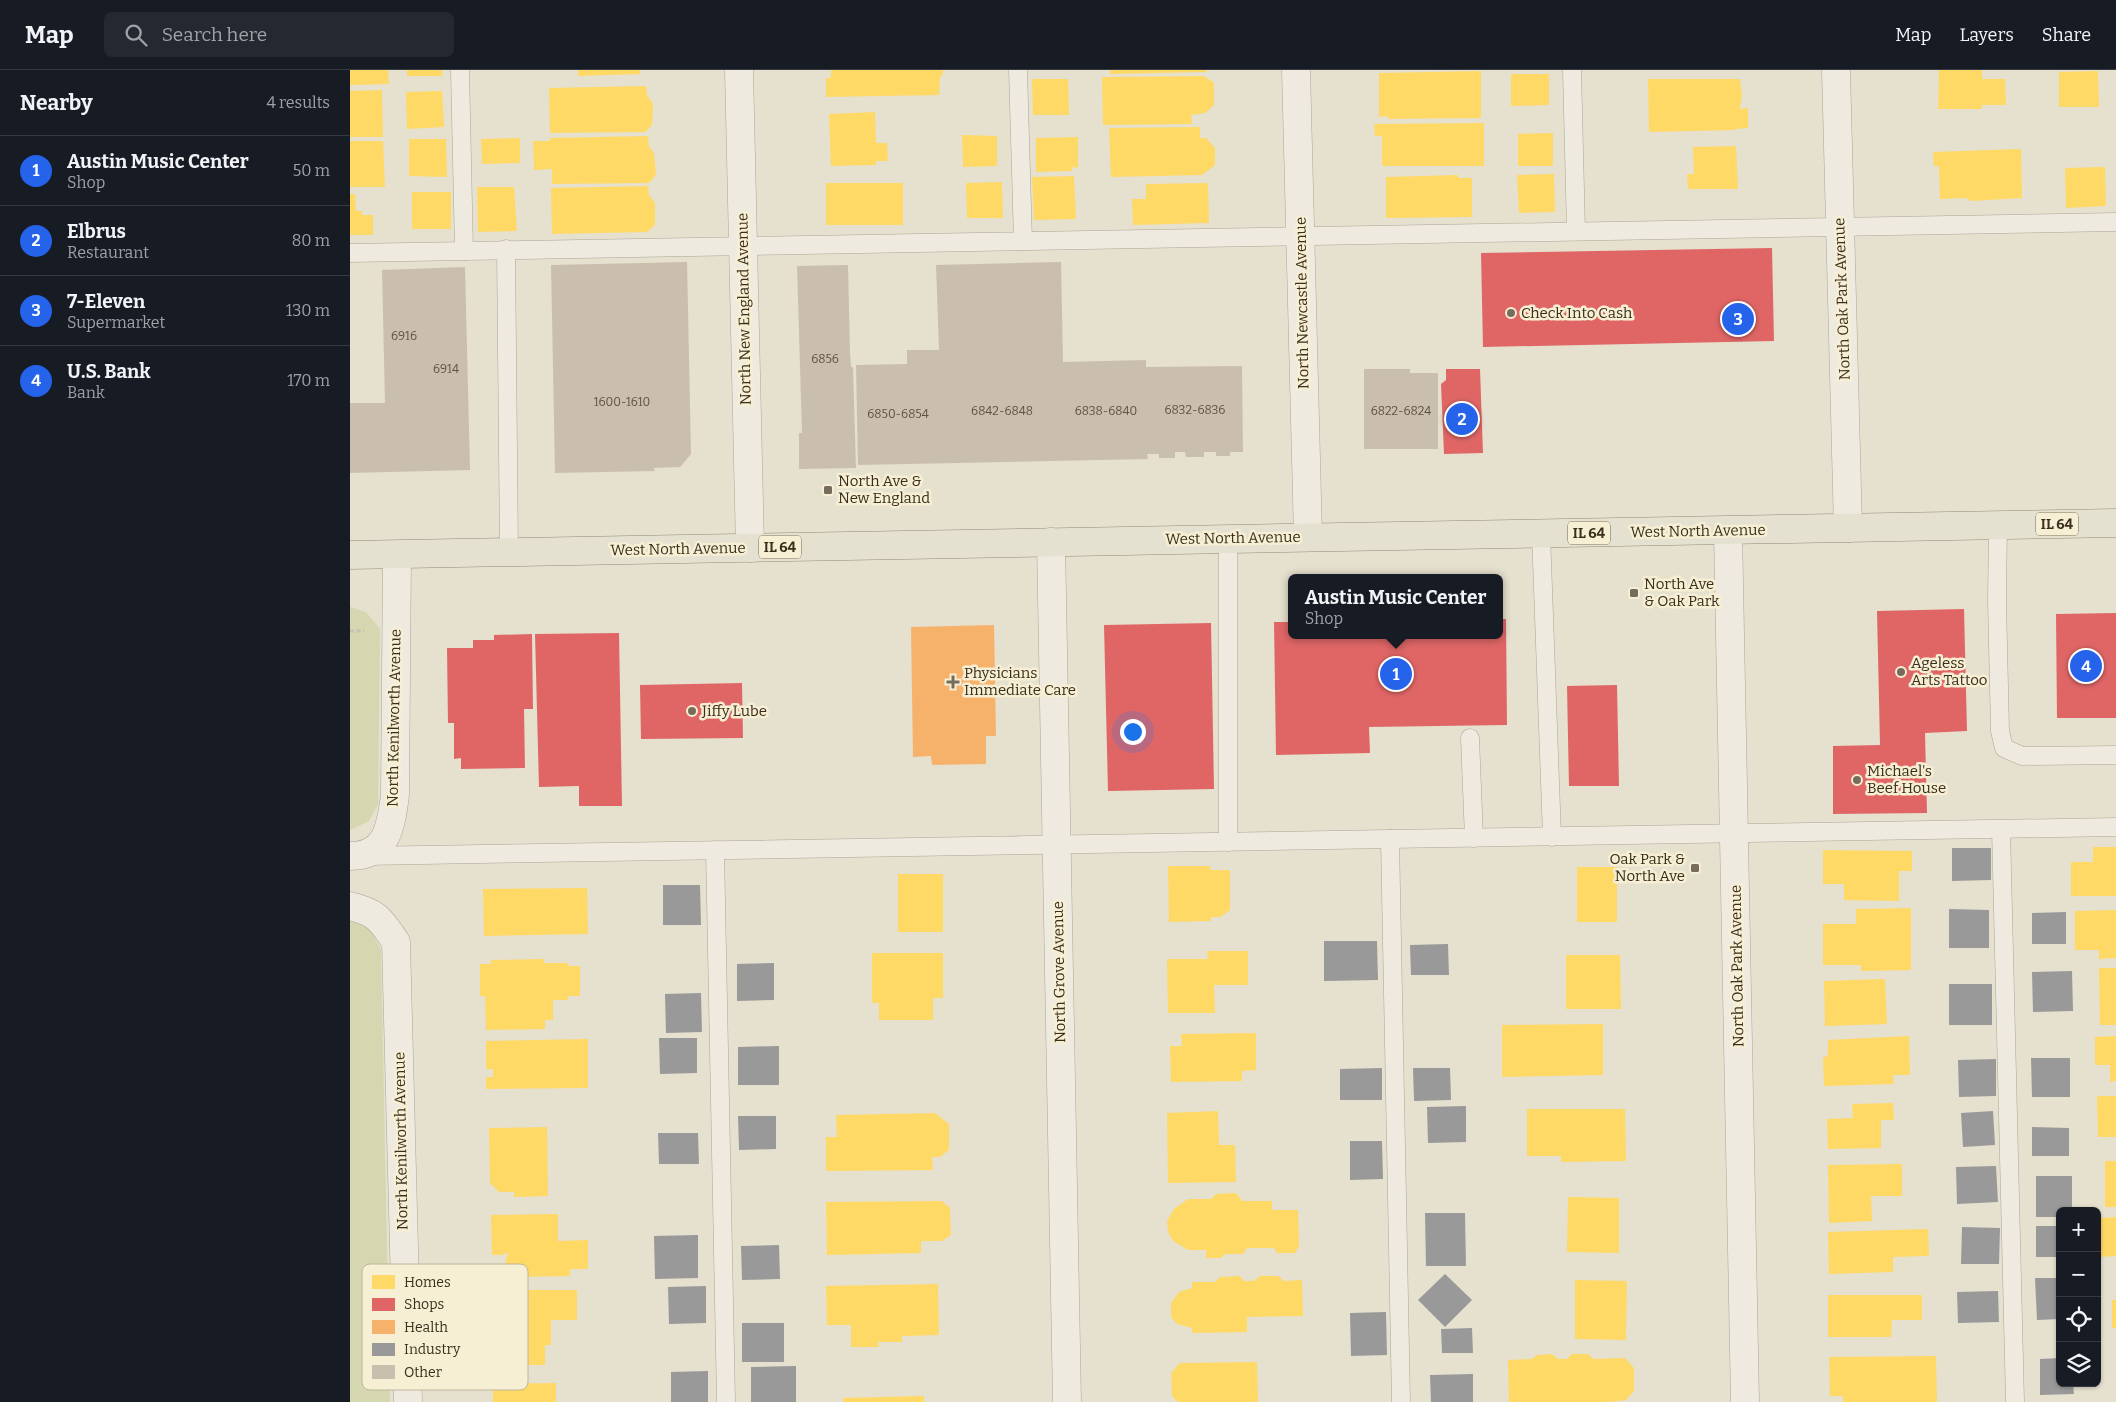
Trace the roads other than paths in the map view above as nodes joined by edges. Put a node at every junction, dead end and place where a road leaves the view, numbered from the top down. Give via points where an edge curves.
1 (460, 70) edge
2 (739, 70) edge
3 (1018, 70) edge
4 (1296, 70) edge
5 (1572, 70) edge
6 (1836, 70) edge
7 (2116, 222) edge
8 (1840, 227) junction
9 (1576, 231) junction
10 (1300, 236) junction
11 (1023, 241) junction
12 (743, 246) junction
13 (506, 250) junction
14 (464, 251) junction
15 (350, 252) edge
16 (2116, 523) edge
17 (1998, 525) junction
18 (1848, 528) junction
19 (1728, 531) junction
20 (1541, 533) junction
21 (1308, 537) junction
22 (1228, 539) junction
23 (1051, 542) junction
24 (750, 548) junction
25 (509, 552) junction
26 (350, 555) edge
27 (396, 555) junction
28 (1470, 738) dead end
29 (2116, 755) edge
30 (2116, 827) edge
31 (2001, 829) junction
32 (1734, 834) junction
33 (1552, 837) junction
34 (1474, 838) junction
35 (1390, 839) junction
36 (1228, 842) junction
37 (1057, 844) junction
38 (715, 850) junction
39 (357, 856) edge
40 (350, 906) edge
41 (404, 1264) edge
42 (726, 1402) edge
43 (1067, 1402) edge
44 (1401, 1402) edge
45 (1745, 1402) edge
46 (2015, 1402) edge

1 - 14 lane
2 - 12 street, North New England Avenue
3 - 11 lane
4 - 10 street, North Newcastle Avenue
5 - 9 lane
6 - 8 street, North Oak Park Avenue
7 - 8 lane
8 - 9 lane
8 - 18 street, North Oak Park Avenue
9 - 10 lane
10 - 11 lane
10 - 21 street, North Newcastle Avenue
11 - 12 lane
12 - 13 lane
12 - 24 street, North New England Avenue
13 - 14 lane
13 - 25 lane
14 - 15 lane
16 - 17 main road, West North Avenue / IL 64
17 - 18 main road, West North Avenue / IL 64
17 - 29 lane via 2000,732 2004,748 2022,756
18 - 19 main road, West North Avenue / IL 64
19 - 20 main road, West North Avenue / IL 64
19 - 32 street, North Oak Park Avenue
20 - 21 main road, West North Avenue / IL 64
20 - 33 lane
21 - 22 main road, West North Avenue / IL 64
22 - 23 main road, West North Avenue / IL 64
22 - 36 lane
23 - 24 main road, West North Avenue / IL 64
23 - 37 street, North Grove Avenue
24 - 25 main road, West North Avenue / IL 64
25 - 27 main road, West North Avenue / IL 64
26 - 27 main road, West North Avenue / IL 64
27 - 39 street, North Kenilworth Avenue via 395,795 390,829 377,849
28 - 34 lane
30 - 31 lane
31 - 32 lane
31 - 46 lane
32 - 33 lane
32 - 45 street, North Oak Park Avenue
33 - 34 lane
34 - 35 lane
35 - 36 lane
35 - 44 lane
36 - 37 lane
37 - 38 lane
37 - 43 street, North Grove Avenue
38 - 39 lane
38 - 42 lane
40 - 41 street, North Kenilworth Avenue via 378,917 396,942

